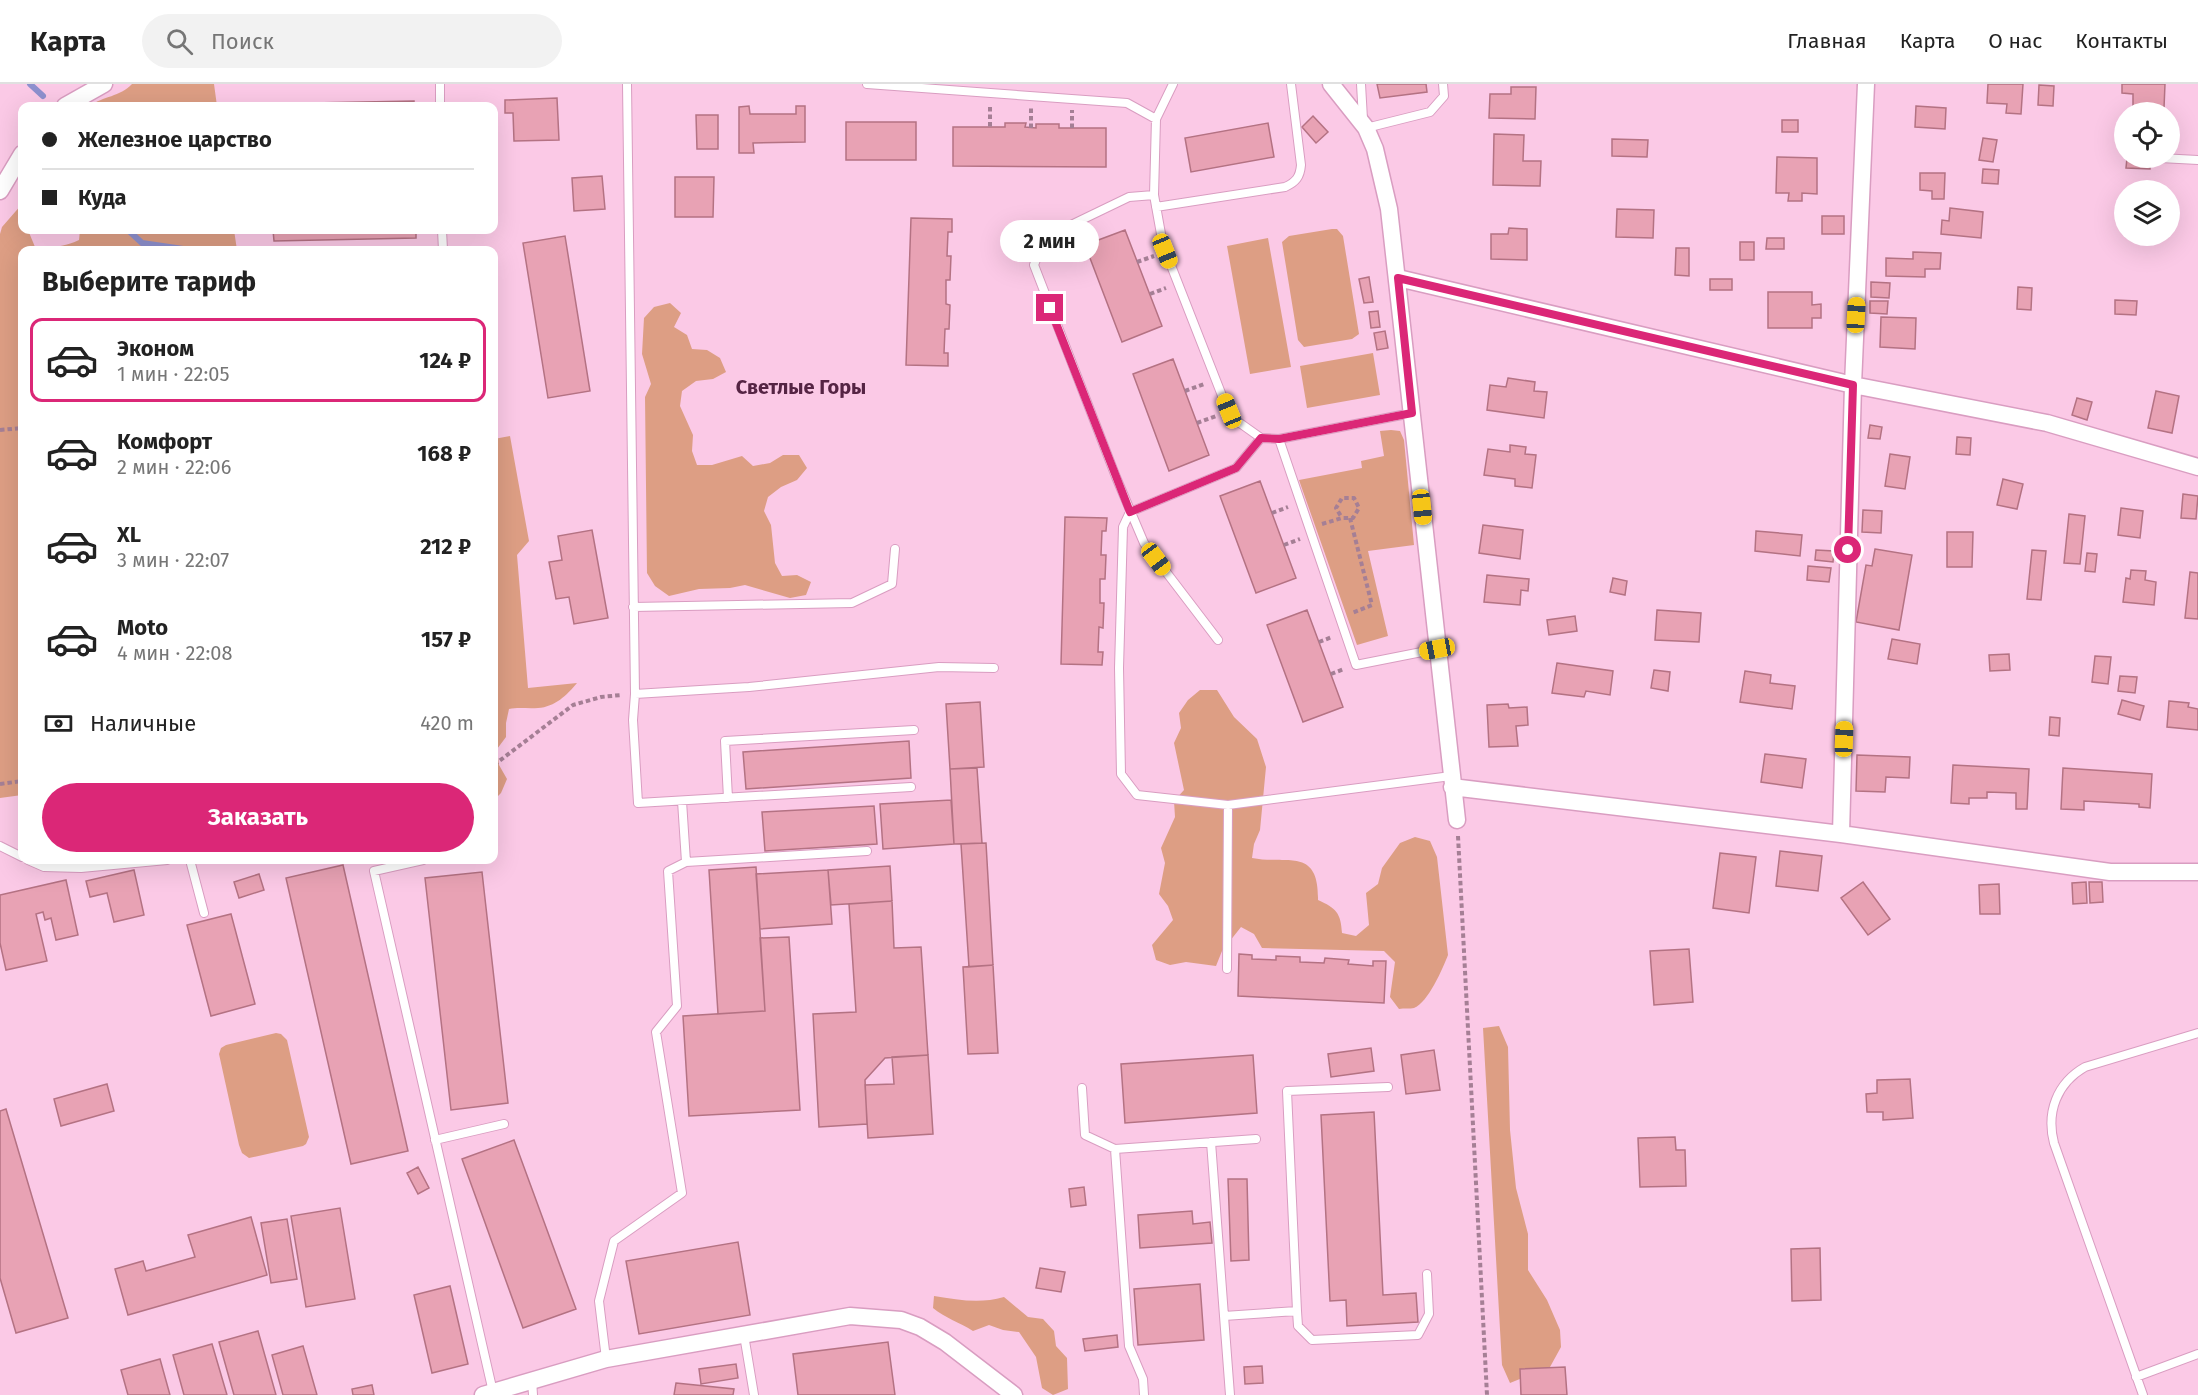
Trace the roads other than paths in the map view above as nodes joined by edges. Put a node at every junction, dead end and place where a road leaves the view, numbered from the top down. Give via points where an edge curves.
1 (104, 84) edge
2 (440, 84) edge
3 (627, 84) edge
4 (867, 84) edge
5 (1173, 84) edge
6 (1291, 84) edge
7 (1331, 84) edge
8 (1361, 84) edge
9 (1443, 84) edge
10 (1866, 84) edge
11 (72, 102) edge
12 (440, 102) edge
13 (1156, 119) junction
14 (1365, 125) junction
15 (2180, 159) edge
16 (2198, 160) edge
17 (18, 161) edge
18 (0, 191) edge
19 (1154, 195) junction
20 (1156, 207) junction
21 (1398, 278) junction
22 (1853, 385) junction
23 (1412, 413) junction
24 (1261, 438) junction
25 (1279, 439) junction
26 (2198, 466) edge
27 (1130, 512) junction
28 (895, 549) dead end
29 (633, 607) junction
30 (1218, 640) dead end
31 (1437, 649) junction
32 (994, 668) dead end
33 (635, 694) junction
34 (914, 730) dead end
35 (1451, 782) junction
36 (911, 787) dead end
37 (728, 798) junction
38 (682, 801) junction
39 (1228, 805) junction
40 (1457, 820) road end
41 (1841, 834) junction
42 (0, 846) edge
43 (867, 851) dead end
44 (18, 855) edge
45 (686, 862) junction
46 (37, 864) edge
47 (124, 864) edge
48 (191, 864) edge
49 (405, 864) edge
50 (2198, 873) edge
51 (204, 913) dead end
52 (1227, 969) dead end
53 (2198, 1034) edge
54 (1388, 1087) dead end
55 (1082, 1088) dead end
56 (504, 1124) dead end
57 (1256, 1139) dead end
58 (435, 1140) junction
59 (1212, 1142) junction
60 (1115, 1149) junction
61 (1427, 1274) dead end
62 (1297, 1311) junction
63 (1224, 1316) junction
64 (744, 1335) junction
65 (2198, 1354) edge
66 (606, 1359) junction
67 (2136, 1377) junction
68 (532, 1387) edge
69 (488, 1393) edge
70 (754, 1395) edge
71 (1014, 1395) edge
72 (1144, 1395) edge
73 (1230, 1395) edge
74 (2143, 1395) edge

1 - 11 street
2 - 12 lane
3 - 29 lane
4 - 13 lane via 1127,103
5 - 13 lane
6 - 20 lane via 1301,165 1300,175 1293,183
7 - 14 street
8 - 14 lane
9 - 14 lane via 1444,96 1430,112
10 - 22 street
13 - 19 lane
14 - 21 street via 1389,208
15 - 16 lane
17 - 18 street
19 - 20 lane
19 - 27 lane via 1129,197 1044,238 1034,265
20 - 24 lane via 1163,245 1230,416
21 - 22 street
21 - 23 street
22 - 26 street via 2047,423
22 - 41 street
23 - 25 lane
23 - 31 street
24 - 25 lane
24 - 27 lane via 1236,468
25 - 31 lane via 1356,665
27 - 30 lane via 1144,543
27 - 39 lane via 1123,527 1120,774 1137,795
28 - 29 lane via 892,584 852,603
29 - 33 lane
31 - 35 street
32 - 33 lane via 939,667 749,687
33 - 38 lane via 638,803
34 - 37 lane via 725,741
35 - 39 lane
35 - 40 street
35 - 41 street
36 - 37 lane
37 - 38 lane
38 - 45 lane
39 - 52 lane
41 - 50 street via 2110,872
42 - 44 lane
43 - 45 lane
45 - 66 lane via 668,871 676,1006 656,1032 682,1193 614,1241 599,1301
46 - 47 lane via 81,868
48 - 51 lane
49 - 58 lane via 374,871
53 - 67 lane via 2085,1067 2062,1086 2051,1113 2055,1143
54 - 62 lane via 1287,1091
55 - 60 lane via 1085,1134
56 - 58 lane
57 - 59 lane
58 - 69 lane
59 - 60 lane
59 - 63 lane
60 - 72 lane via 1129,1346 1143,1379
61 - 62 lane via 1429,1314 1418,1335 1312,1340 1298,1326
62 - 63 lane
63 - 73 lane
64 - 66 street
64 - 70 lane
64 - 71 street via 850,1316 901,1320 945,1342
65 - 67 lane
66 - 68 street
67 - 74 lane
68 - 69 street

